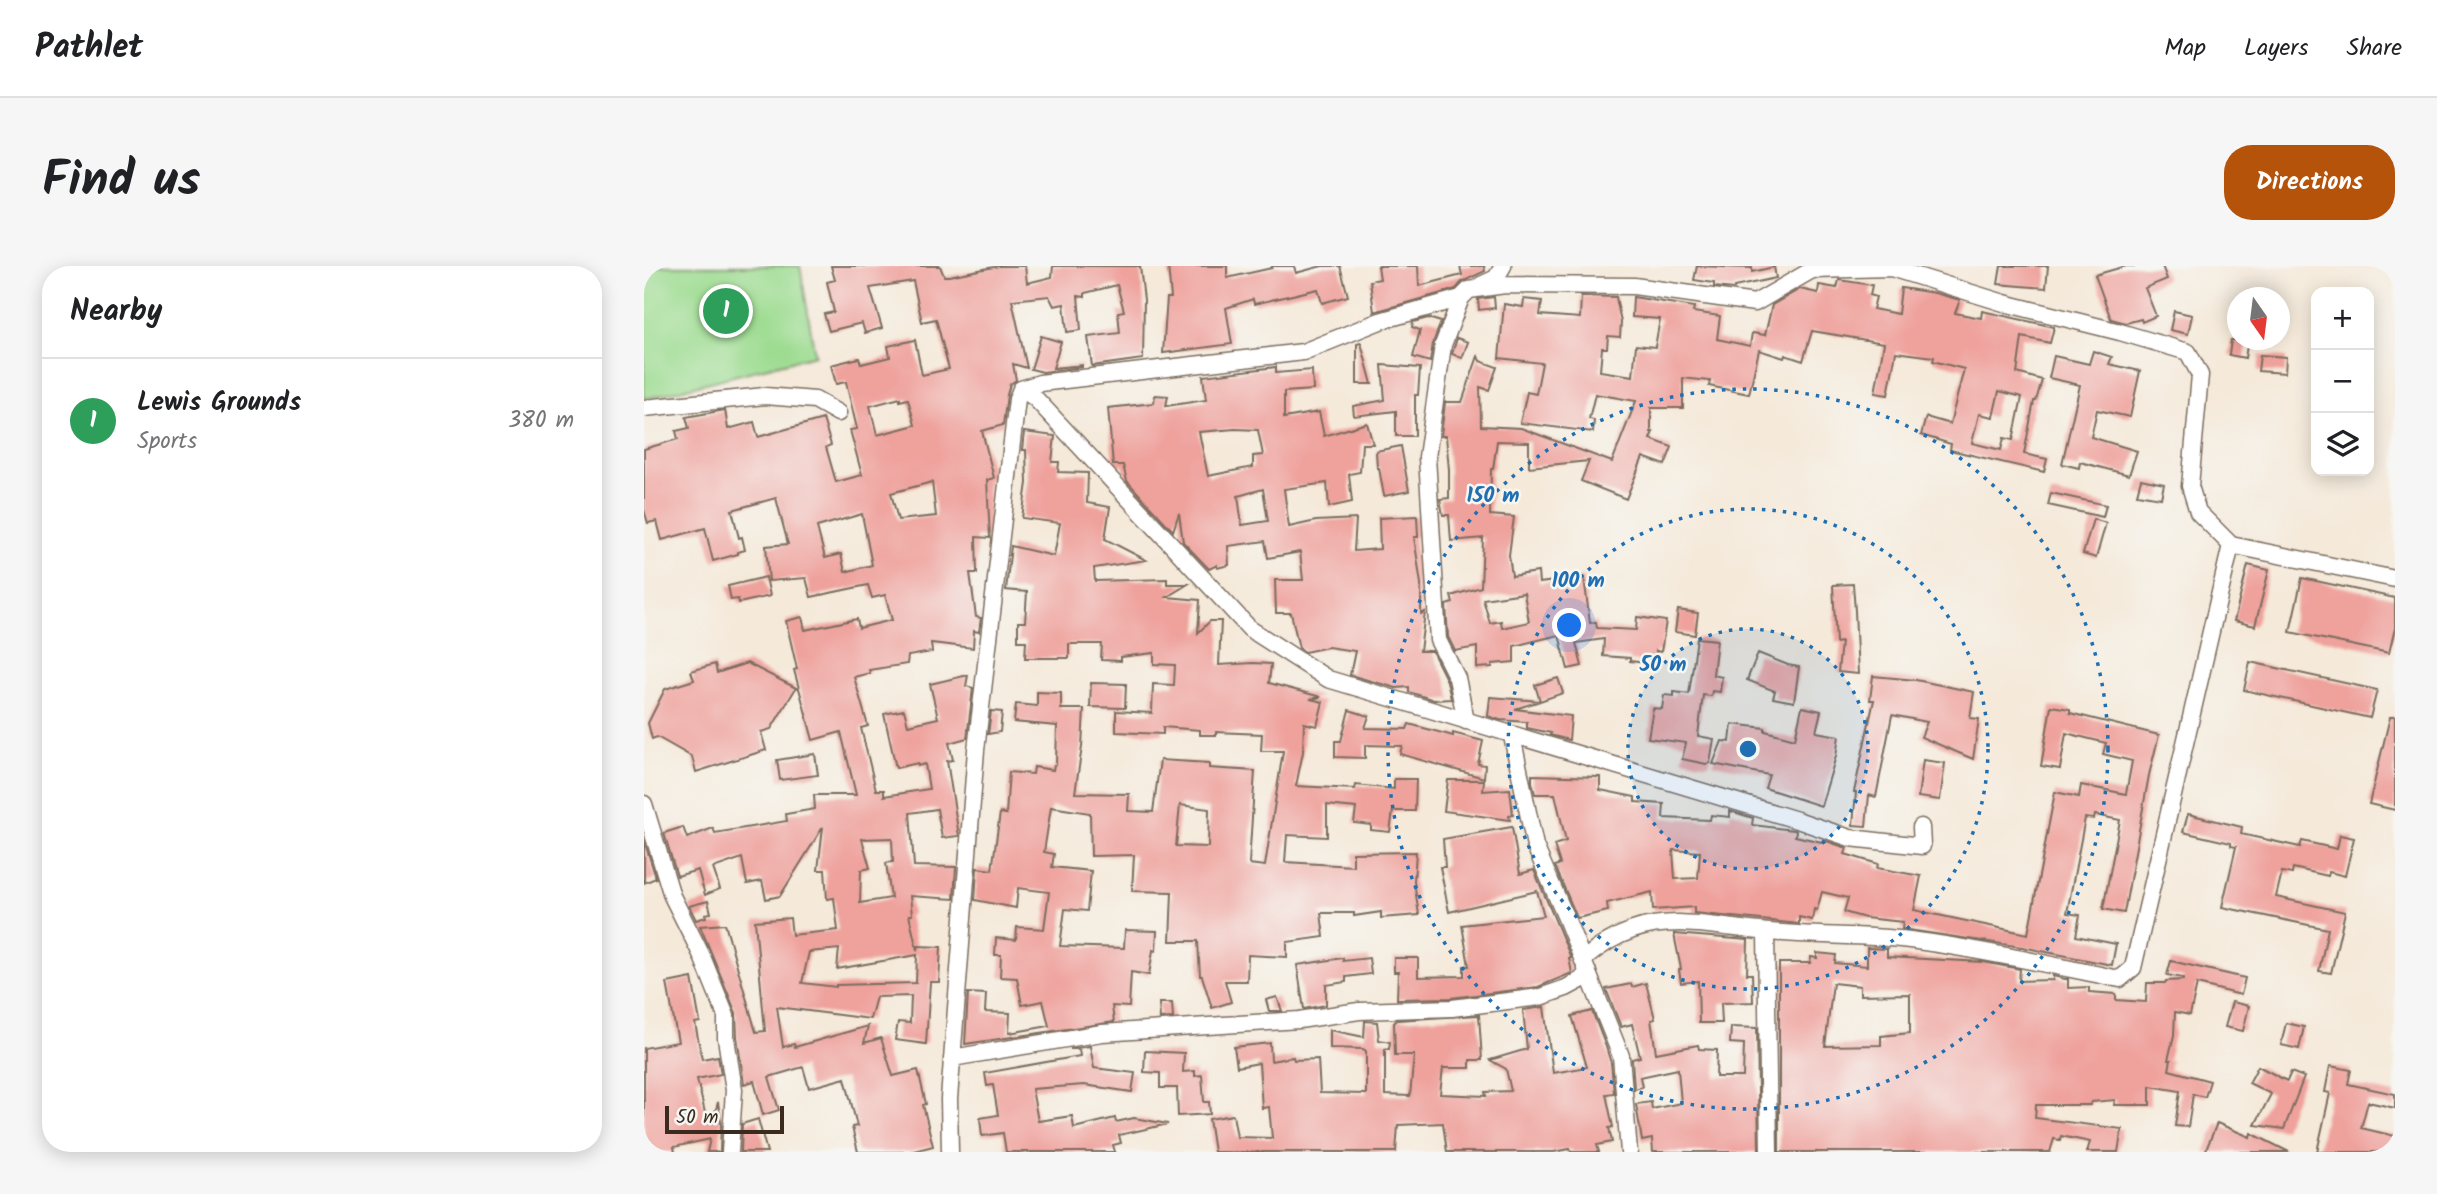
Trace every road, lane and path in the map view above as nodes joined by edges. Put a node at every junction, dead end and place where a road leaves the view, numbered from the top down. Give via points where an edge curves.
1 (1503, 266) edge
2 (1465, 294) junction
3 (1021, 389) junction
4 (644, 408) edge
5 (838, 412) dead end
6 (2231, 545) junction
7 (2395, 579) edge
8 (1466, 721) junction
9 (1512, 736) junction
10 (644, 804) edge
11 (1921, 827) dead end
12 (1766, 932) junction
13 (1585, 966) junction
14 (952, 1058) junction
15 (730, 1152) edge
16 (950, 1152) edge
17 (1629, 1152) edge
18 (1769, 1152) edge

1 - 2 street via 1496,278
2 - 3 street via 1303,352
2 - 6 street via 1506,285 1634,286 1755,303 1812,270 1891,268 2188,352 2200,375 2190,486 2198,512
2 - 8 street via 1443,345 1427,457 1438,640 1457,678
3 - 8 street via 1035,398 1250,629 1328,679
3 - 14 street via 976,750
4 - 5 street via 765,396 815,400
6 - 7 street
6 - 12 street via 2133,968 2120,979 1908,940
8 - 9 street
9 - 11 street via 1850,838 1922,846
9 - 13 street via 1535,846
10 - 15 street via 672,896 726,1016 734,1090
12 - 13 street via 1712,925 1634,929 1597,948
12 - 18 street
13 - 14 street via 1581,980 1541,997 1452,1008 1359,1011 1311,1019 1102,1033
13 - 17 street via 1621,1056
14 - 16 street

